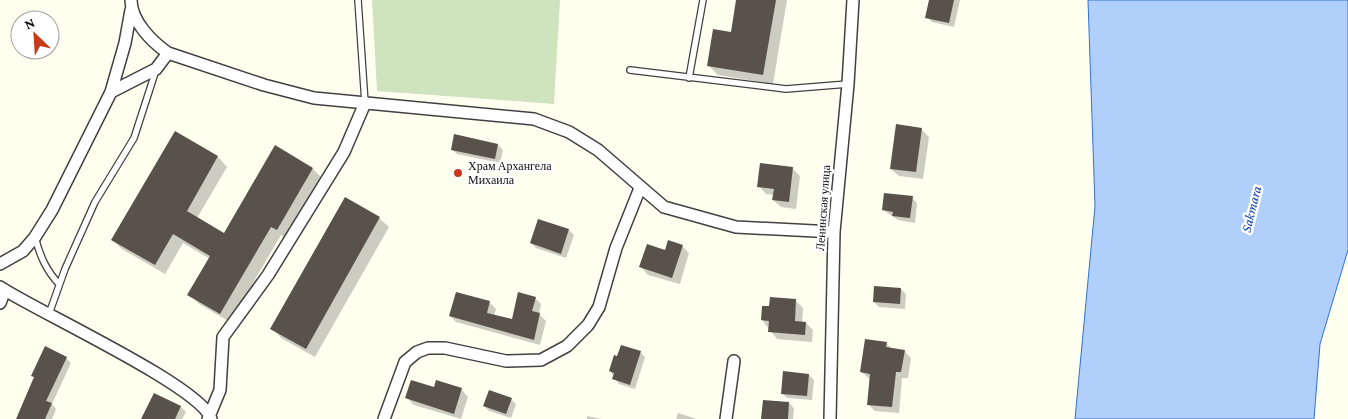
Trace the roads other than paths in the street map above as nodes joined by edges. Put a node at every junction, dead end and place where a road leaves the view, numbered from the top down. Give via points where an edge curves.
1 (358, 0) edge
2 (703, 0) edge
3 (853, 0) edge
4 (131, 5) edge
5 (168, 53) junction
6 (156, 70) junction
7 (630, 70) dead end
8 (689, 78) junction
9 (848, 84) junction
10 (110, 92) junction
11 (365, 104) junction
12 (640, 188) junction
13 (834, 232) junction
14 (35, 237) junction
15 (0, 264) edge
16 (59, 284) junction
17 (2, 288) edge
18 (0, 303) edge
19 (49, 314) junction
20 (734, 361) dead end
21 (210, 418) edge
22 (384, 419) edge
23 (726, 419) edge
24 (830, 419) edge

1 - 11 lane
2 - 8 lane
3 - 9 street, Ленинская улица
4 - 5 street via 154,44
4 - 10 street via 125,43
5 - 6 street
5 - 11 street via 306,96
6 - 10 street
6 - 16 lane via 134,138 95,202
7 - 8 lane
8 - 9 lane via 786,89
9 - 13 street, Ленинская улица
10 - 14 street via 52,210
11 - 12 street via 534,119 569,132 598,150
11 - 21 street via 339,160 268,275 223,337 220,390
12 - 13 street via 664,207 736,227
12 - 22 street via 616,248 598,307 588,325 567,346 540,360 506,361 444,348 417,352 405,362
13 - 24 street, Ленинская улица
14 - 15 street via 23,251
14 - 16 lane via 40,257
16 - 19 lane
17 - 18 street
17 - 19 street
19 - 21 street via 198,401
20 - 23 street

